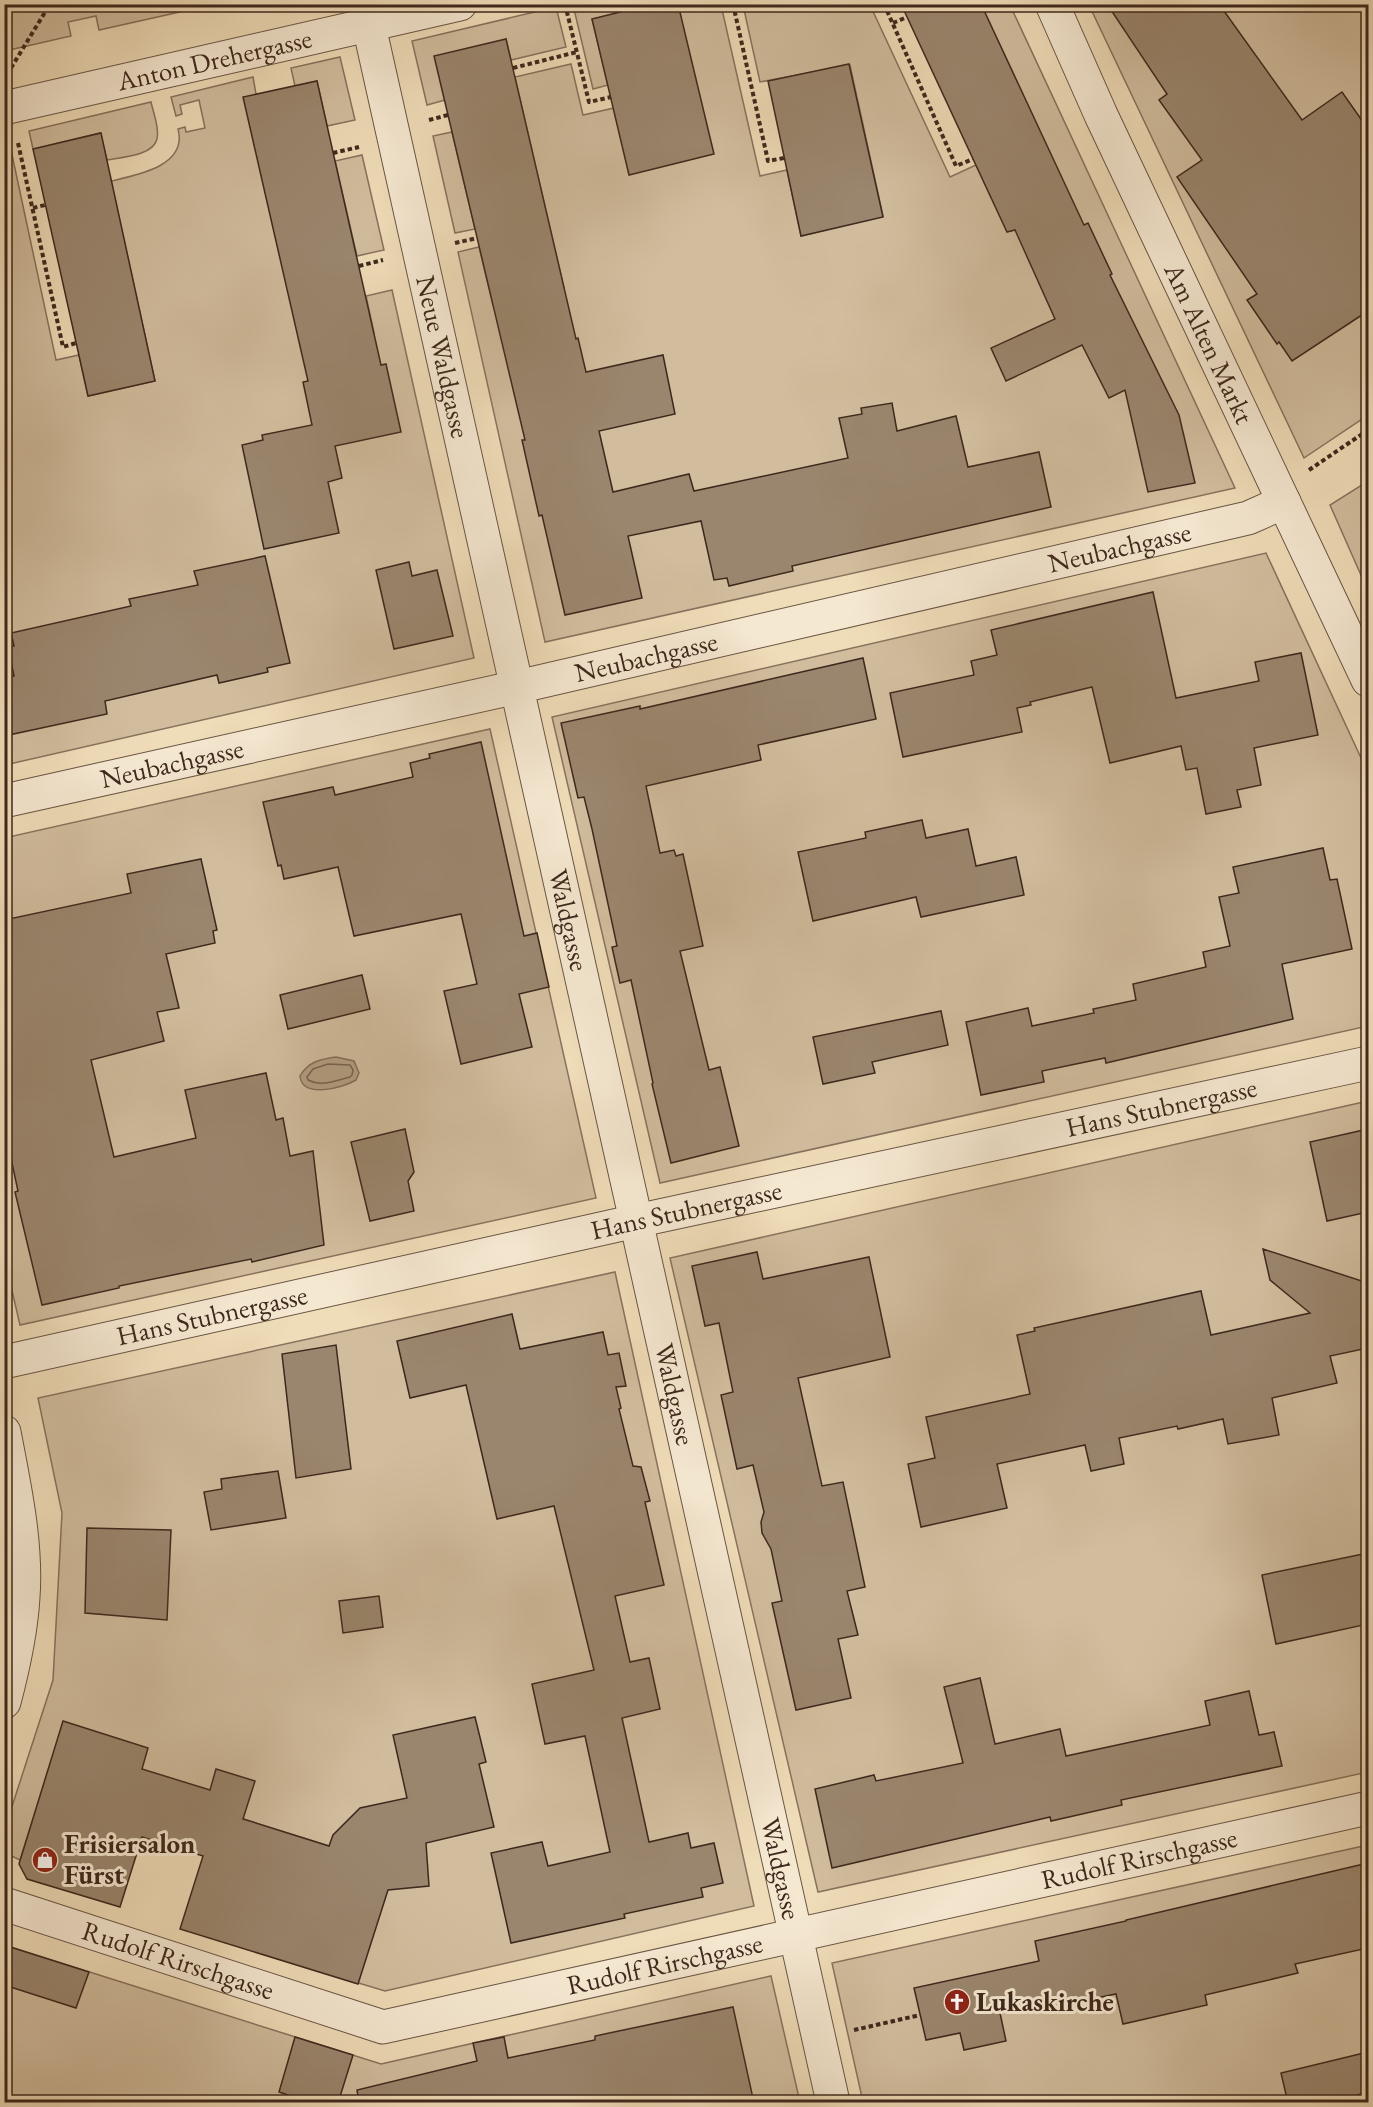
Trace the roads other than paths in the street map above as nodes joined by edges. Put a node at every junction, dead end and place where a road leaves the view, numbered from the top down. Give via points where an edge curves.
1 (460, 4) edge
2 (1052, 4) edge
3 (369, 26) junction
4 (7, 107) edge
5 (1281, 496) junction
6 (1368, 680) edge
7 (517, 687) junction
8 (4, 801) edge
9 (1368, 1063) edge
10 (636, 1221) junction
11 (4, 1362) edge
12 (4, 1432) edge
13 (4, 1702) edge
14 (1368, 1808) edge
15 (4, 1904) edge
16 (795, 1935) junction
17 (833, 2103) edge

1 - 3 street, Anton Drehergasse
2 - 5 street, Am Alten Markt
3 - 4 street, Anton Drehergasse
3 - 7 street, Neue Waldgasse
5 - 6 street, Am Alten Markt
5 - 7 street, Neubachgasse via 1248,518
7 - 8 street, Neubachgasse
7 - 10 street, Waldgasse
9 - 10 street, Hans Stubnergasse
10 - 11 street, Hans Stubnergasse
10 - 16 street, Waldgasse
12 - 13 street via 22,1551 23,1597
14 - 16 street, Rudolf Rirschgasse
15 - 16 street, Rudolf Rirschgasse via 383,2027
16 - 17 street, Waldgasse

